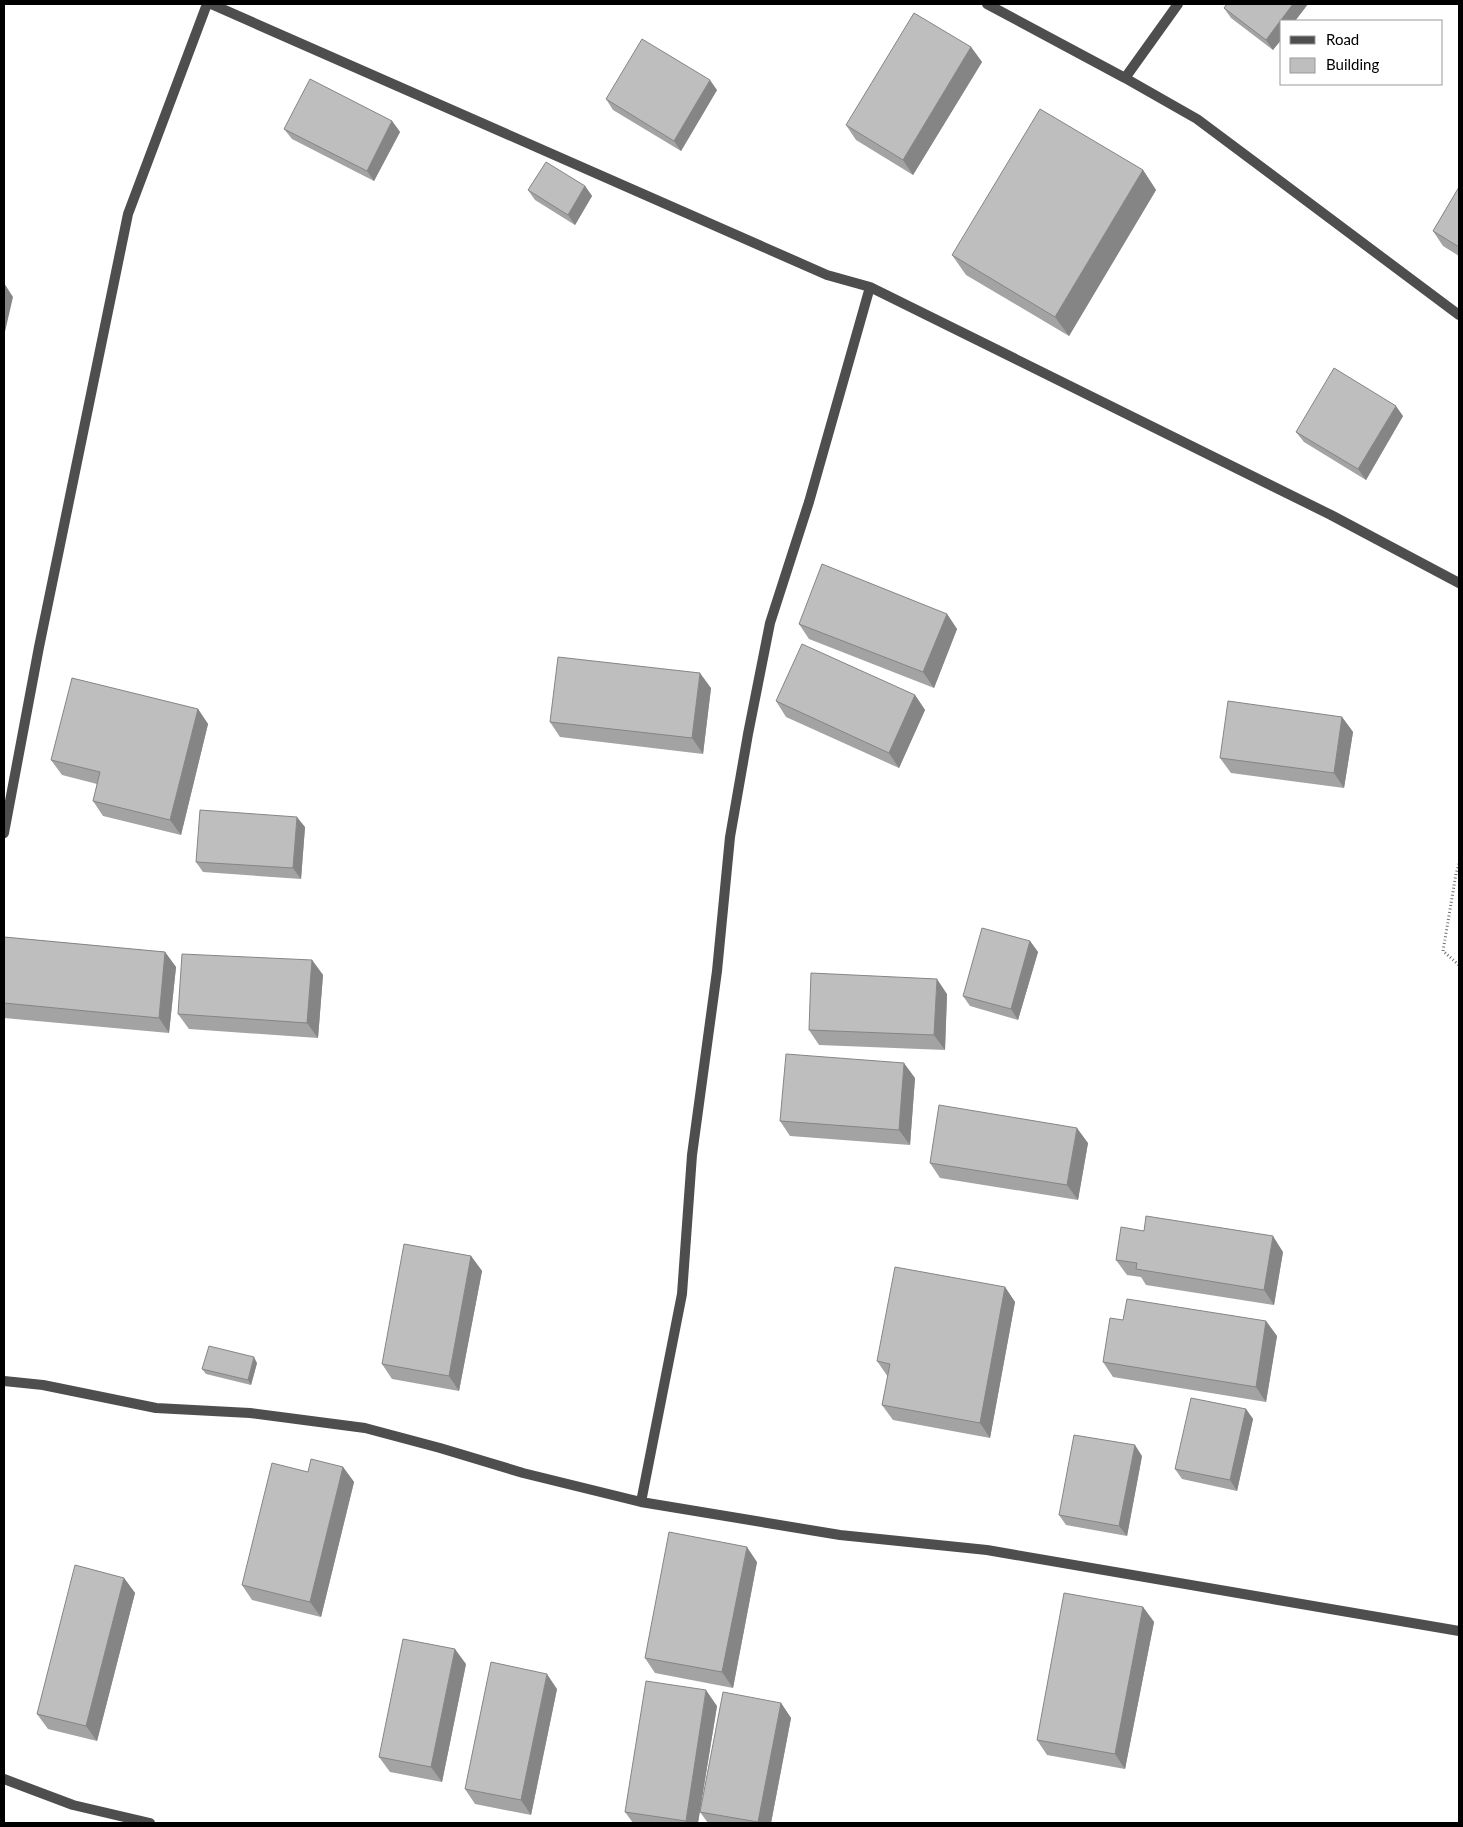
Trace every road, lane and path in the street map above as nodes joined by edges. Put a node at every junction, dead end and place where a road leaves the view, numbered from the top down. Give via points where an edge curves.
1 (207, 4) edge
2 (212, 4) edge
3 (987, 4) edge
4 (1178, 4) edge
5 (1125, 78) junction
6 (870, 287) junction
7 (1459, 315) edge
8 (1459, 582) edge
9 (4, 834) edge
10 (1459, 864) edge
11 (1459, 965) edge
12 (4, 1381) edge
13 (641, 1502) junction
14 (1459, 1631) edge
15 (4, 1779) edge
16 (150, 1823) edge

1 - 9 street via 128,214
2 - 6 street via 827,275
3 - 5 street
4 - 5 street
5 - 7 street via 1197,119
6 - 8 street
6 - 13 street via 809,502 770,623 750,725 730,837 717,971 692,1155 682,1294
10 - 11 path via 1442,951
12 - 13 street via 43,1385 156,1408 250,1413 365,1428 523,1473
13 - 14 street via 840,1535 987,1550
15 - 16 street via 73,1805

